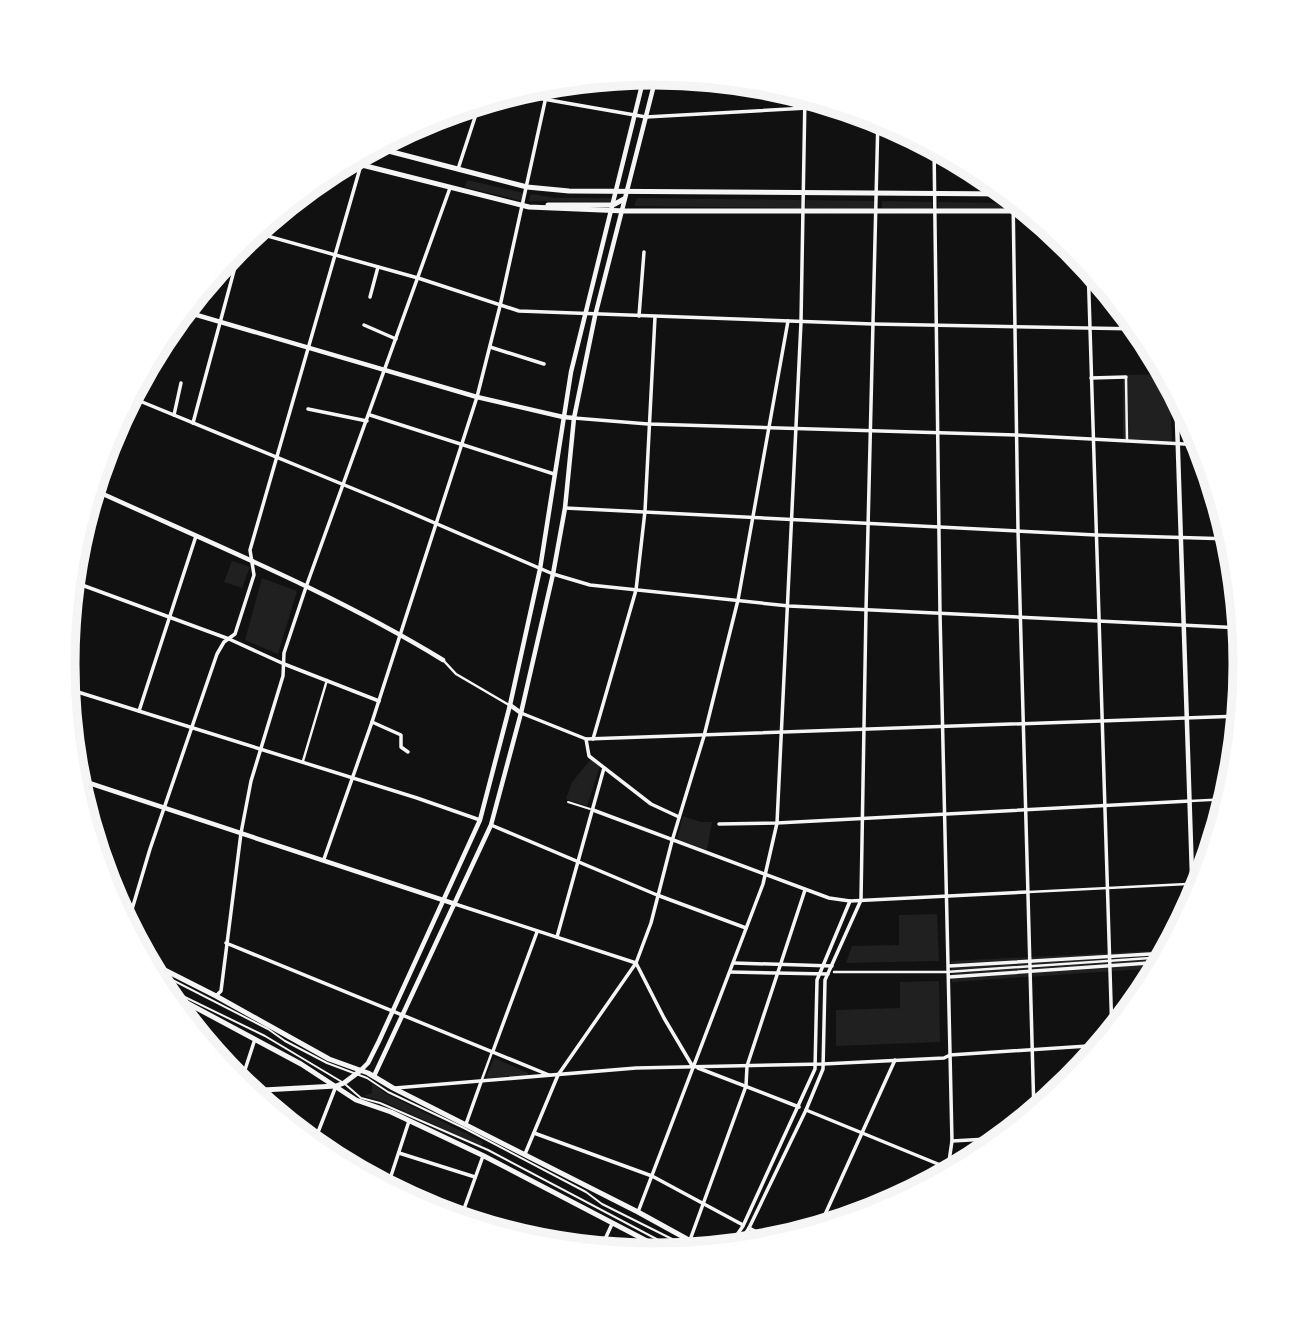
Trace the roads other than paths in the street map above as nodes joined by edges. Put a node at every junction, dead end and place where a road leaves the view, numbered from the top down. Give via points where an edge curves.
1 (642, 85) edge
2 (654, 85) edge
3 (547, 95) edge
4 (532, 98) edge
5 (546, 101) junction
6 (805, 104) edge
7 (818, 108) edge
8 (805, 109) junction
9 (477, 112) edge
10 (634, 116) junction
11 (646, 117) junction
12 (878, 130) edge
13 (386, 150) edge
14 (934, 157) edge
15 (361, 165) joint
16 (458, 169) junction
17 (527, 187) junction
18 (450, 188) junction
19 (616, 191) junction
20 (626, 192) junction
21 (804, 194) junction
22 (877, 194) junction
23 (934, 194) junction
24 (994, 195) edge
25 (624, 199) junction
26 (526, 207) junction
27 (612, 207) junction
28 (622, 210) junction
29 (876, 210) junction
30 (803, 211) junction
31 (934, 211) junction
32 (1013, 211) joint
33 (265, 235) edge
34 (645, 252) dead end
35 (336, 255) junction
36 (236, 264) edge
37 (377, 267) junction
38 (418, 278) junction
39 (1089, 280) edge
40 (370, 297) dead end
41 (500, 306) junction
42 (193, 314) edge
43 (584, 315) junction
44 (595, 316) junction
45 (639, 316) junction
46 (655, 317) junction
47 (788, 321) junction
48 (220, 322) junction
49 (801, 322) junction
50 (873, 324) junction
51 (364, 325) dead end
52 (936, 326) junction
53 (1014, 327) junction
54 (1090, 328) junction
55 (1127, 329) edge
56 (397, 339) junction
57 (490, 347) junction
58 (309, 348) junction
59 (544, 364) dead end
60 (386, 370) junction
61 (1126, 377) joint
62 (1091, 378) junction
63 (181, 383) dead end
64 (143, 394) edge
65 (477, 397) junction
66 (140, 401) joint
67 (307, 409) dead end
68 (174, 415) junction
69 (370, 415) junction
70 (1178, 416) edge
71 (563, 417) junction
72 (574, 418) junction
73 (367, 421) junction
74 (192, 422) junction
75 (648, 424) junction
76 (769, 427) junction
77 (797, 429) junction
78 (871, 432) junction
79 (938, 433) junction
80 (1016, 435) junction
81 (1093, 439) junction
82 (1127, 441) junction
83 (462, 443) junction
84 (1178, 444) junction
85 (1191, 445) edge
86 (277, 457) junction
87 (556, 474) junction
88 (344, 485) junction
89 (101, 493) edge
90 (565, 508) junction
91 (645, 511) junction
92 (754, 517) junction
93 (793, 519) junction
94 (869, 522) junction
95 (436, 523) junction
96 (939, 526) junction
97 (1018, 530) junction
98 (1096, 535) junction
99 (196, 536) junction
100 (1181, 536) junction
101 (1220, 538) edge
102 (252, 562) junction
103 (540, 569) junction
104 (553, 574) junction
105 (81, 585) edge
106 (306, 587) junction
107 (636, 590) junction
108 (738, 600) junction
109 (789, 606) junction
110 (866, 610) junction
111 (940, 613) junction
112 (1021, 617) junction
113 (170, 618) junction
114 (1097, 621) junction
115 (1184, 625) junction
116 (1233, 628) edge
117 (399, 633) junction
118 (229, 639) junction
119 (443, 660) joint
120 (284, 664) junction
121 (327, 680) junction
122 (76, 691) edge
123 (379, 701) junction
124 (510, 705) junction
125 (139, 711) junction
126 (522, 713) junction
127 (1231, 717) edge
128 (1187, 719) junction
129 (1101, 720) junction
130 (372, 722) junction
131 (1023, 724) junction
132 (192, 728) junction
133 (943, 728) junction
134 (864, 730) junction
135 (782, 733) junction
136 (704, 736) junction
137 (593, 738) junction
138 (586, 739) junction
139 (259, 750) junction
140 (408, 752) dead end
141 (302, 762) junction
142 (604, 768) junction
143 (352, 779) junction
144 (87, 782) edge
145 (1218, 800) edge
146 (1189, 801) junction
147 (568, 802) dead end
148 (1103, 806) junction
149 (164, 807) junction
150 (593, 810) junction
151 (1025, 810) junction
152 (945, 814) junction
153 (679, 817) junction
154 (862, 819) junction
155 (480, 820) junction
156 (777, 823) junction
157 (719, 824) dead end
158 (491, 825) junction
159 (241, 833) junction
160 (672, 841) junction
161 (324, 859) junction
162 (578, 861) junction
163 (766, 874) junction
164 (1192, 880) edge
165 (1187, 884) dead end
166 (1106, 888) junction
167 (805, 890) junction
168 (1027, 892) junction
169 (657, 895) junction
170 (948, 897) junction
171 (443, 900) junction
172 (861, 900) junction
173 (850, 901) junction
174 (455, 904) junction
175 (131, 912) edge
176 (746, 928) junction
177 (537, 931) junction
178 (557, 937) junction
179 (226, 943) junction
180 (1155, 956) edge
181 (1110, 961) junction
182 (1151, 962) edge
183 (636, 963) junction
184 (734, 963) junction
185 (779, 964) junction
186 (821, 966) junction
187 (832, 966) junction
188 (1030, 966) junction
189 (162, 969) edge
190 (949, 971) junction
191 (730, 972) junction
192 (834, 972) dead end
193 (776, 973) junction
194 (818, 974) junction
195 (828, 974) junction
196 (168, 978) edge
197 (179, 994) edge
198 (216, 996) junction
199 (182, 999) edge
200 (188, 1002) junction
201 (187, 1005) edge
202 (392, 1011) junction
203 (402, 1016) junction
204 (1112, 1020) edge
205 (255, 1039) junction
206 (1090, 1046) edge
207 (493, 1051) junction
208 (1032, 1051) junction
209 (950, 1055) junction
210 (895, 1060) junction
211 (815, 1064) junction
212 (823, 1064) junction
213 (747, 1066) junction
214 (693, 1067) junction
215 (244, 1073) edge
216 (358, 1073) junction
217 (558, 1075) junction
218 (374, 1076) junction
219 (551, 1076) junction
220 (481, 1082) junction
221 (344, 1083) junction
222 (336, 1086) junction
223 (746, 1086) junction
224 (393, 1088) junction
225 (262, 1090) edge
226 (1034, 1102) edge
227 (799, 1107) junction
228 (806, 1110) junction
229 (409, 1121) junction
230 (466, 1124) junction
231 (863, 1132) junction
232 (534, 1133) junction
233 (317, 1135) edge
234 (986, 1139) edge
235 (952, 1140) junction
236 (399, 1153) junction
237 (525, 1154) junction
238 (484, 1156) junction
239 (950, 1162) edge
240 (943, 1166) edge
241 (652, 1176) junction
242 (475, 1177) junction
243 (390, 1180) edge
244 (704, 1205) junction
245 (463, 1211) edge
246 (638, 1212) junction
247 (824, 1217) edge
248 (613, 1222) junction
249 (743, 1226) junction
250 (749, 1228) junction
251 (759, 1233) edge
252 (744, 1236) edge
253 (735, 1237) edge
254 (691, 1240) junction
255 (604, 1241) edge
256 (679, 1242) edge
257 (694, 1242) edge
258 (652, 1243) edge
259 (664, 1243) edge

1 - 10 street
2 - 11 street
3 - 5 street
4 - 5 street
5 - 10 street
5 - 17 street
6 - 8 street
7 - 8 street
8 - 11 street
8 - 21 street
9 - 16 street
10 - 11 street
10 - 19 street
11 - 20 street
12 - 22 street
13 - 16 main road
14 - 23 street
15 - 18 main road
15 - 35 street
16 - 17 main road
17 - 19 main road
17 - 26 street
18 - 26 main road
18 - 38 street
19 - 20 main road
19 - 27 street
20 - 21 main road
20 - 25 street
21 - 22 main road
21 - 30 street
22 - 23 main road
22 - 29 street
23 - 24 main road
23 - 31 street
25 - 27 main road
25 - 28 street
26 - 27 main road
26 - 41 street
27 - 28 main road
27 - 43 street
28 - 30 main road
28 - 44 street
29 - 30 main road
29 - 31 main road
29 - 50 street
30 - 49 street
31 - 32 main road
31 - 52 street
32 - 53 street
33 - 35 street
34 - 45 street
35 - 37 street
35 - 58 street
36 - 48 street
37 - 38 street
37 - 40 street
38 - 41 street
38 - 56 street
39 - 54 street
41 - 43 street
41 - 57 street
42 - 48 street
43 - 44 street
43 - 71 street
44 - 45 street
44 - 72 street
45 - 46 street
46 - 47 street
46 - 75 street
47 - 49 street
47 - 76 street
48 - 58 street
48 - 74 street
49 - 50 street
49 - 77 street
50 - 52 street
50 - 78 street
51 - 56 street
52 - 53 street
52 - 79 street
53 - 54 street
53 - 80 street
54 - 55 street
54 - 62 street
56 - 60 street
57 - 59 street
57 - 65 street
58 - 60 street
58 - 86 street
60 - 65 street
60 - 69 street
61 - 62 street
61 - 82 street
62 - 81 street
63 - 68 street
64 - 66 street
65 - 71 street
65 - 83 street
66 - 68 street
67 - 73 street
68 - 74 street
69 - 73 street
69 - 83 street
70 - 84 street
71 - 72 street
71 - 87 street
72 - 75 street
72 - 90 street
73 - 88 street
74 - 86 street
75 - 76 street
75 - 91 street
76 - 77 street
76 - 92 street
77 - 78 street
77 - 93 street
78 - 79 street
78 - 94 street
79 - 80 street
79 - 96 street
80 - 81 street
80 - 97 street
81 - 82 street
81 - 98 street
82 - 84 street
83 - 87 street
83 - 95 street
84 - 85 street
84 - 100 street
86 - 88 street
86 - 102 street via 250,550
87 - 103 street
88 - 95 street
88 - 106 street
89 - 99 street
90 - 91 street
90 - 104 street
91 - 92 street
91 - 107 street
92 - 93 street
92 - 108 street
93 - 94 street
93 - 109 street
94 - 96 street
94 - 110 street
95 - 103 street
95 - 117 street
96 - 97 street
96 - 111 street
97 - 98 street
97 - 112 street
98 - 100 street
98 - 114 street
99 - 102 street
99 - 113 street
100 - 101 street
100 - 115 street
102 - 106 street
102 - 118 street via 254,575 235,634
103 - 104 street
103 - 124 street
104 - 107 street via 590,585
104 - 126 street
105 - 113 street
106 - 117 street
106 - 120 street
107 - 108 street
107 - 137 street
108 - 109 street
108 - 136 street
109 - 110 street
109 - 135 street
110 - 111 street
110 - 134 street
111 - 112 street
111 - 133 street
112 - 114 street
112 - 131 street
113 - 118 street
113 - 125 street
114 - 115 street
114 - 129 street
115 - 116 street
115 - 128 street
117 - 119 street
117 - 123 street
118 - 120 street
118 - 132 street via 217,654
119 - 124 street via 456,674
120 - 121 street
120 - 139 street
121 - 123 street
121 - 141 street
122 - 125 street
123 - 130 street
124 - 126 street
124 - 155 street
125 - 132 street
126 - 138 street
126 - 158 street
127 - 128 street
128 - 129 street
128 - 146 street
129 - 131 street
129 - 148 street
130 - 140 street via 401,735 401,747
130 - 143 street
131 - 133 street
131 - 151 street
132 - 139 street
132 - 149 street
133 - 134 street
133 - 152 street
134 - 135 street
134 - 154 street
135 - 136 street
135 - 156 street
136 - 137 street
136 - 153 street
137 - 138 street
138 - 142 street via 589,755
139 - 141 street
139 - 159 street
141 - 143 street
142 - 150 street
142 - 153 street via 651,804
143 - 155 street
143 - 161 street
144 - 149 street
145 - 146 street
146 - 148 street
146 - 164 street
147 - 150 lane
148 - 151 street
148 - 166 street
149 - 159 street
149 - 175 street
150 - 160 street
150 - 162 street
151 - 152 street
151 - 168 street
152 - 154 street
152 - 170 street
153 - 160 street
154 - 156 street
154 - 172 street
155 - 171 street
156 - 157 street
156 - 163 street
158 - 162 street
158 - 174 street
159 - 161 street
159 - 179 street
160 - 163 street
160 - 169 street
161 - 171 street
162 - 169 street
162 - 178 street
163 - 167 street
163 - 176 street
165 - 166 street
166 - 168 street
166 - 181 street
167 - 173 street
167 - 185 street
168 - 170 street
168 - 188 street
169 - 176 street
169 - 183 street
170 - 172 street
170 - 190 street
171 - 174 street
171 - 202 street
172 - 173 street
172 - 187 street
173 - 186 street
174 - 177 street
174 - 203 street
176 - 184 street
177 - 178 street
177 - 207 street
178 - 183 street
179 - 198 street via 221,990
179 - 202 street
180 - 181 street
181 - 182 street
181 - 188 street
181 - 188 street
181 - 204 street
183 - 214 street
183 - 217 street
184 - 185 street
184 - 191 street
185 - 186 street
185 - 193 street
186 - 187 street
186 - 194 street
187 - 195 street
188 - 190 street
188 - 190 street
188 - 208 street
189 - 198 main road
190 - 192 street
190 - 209 street
191 - 193 street
191 - 214 street
193 - 194 street
193 - 213 street
194 - 195 street
194 - 211 street
195 - 212 street
196 - 216 lane via 316,1057
197 - 221 lane via 265,1036
198 - 216 main road
199 - 200 main road
200 - 201 street
200 - 205 main road
202 - 203 street
202 - 216 street via 368,1063
203 - 207 street
203 - 218 street
205 - 215 street
205 - 222 main road
206 - 208 street
207 - 219 street
207 - 220 street
208 - 209 street
208 - 226 street
209 - 210 street
209 - 235 street
210 - 212 street
210 - 231 street
211 - 212 street
211 - 213 street
211 - 227 street
212 - 228 street
213 - 214 street
213 - 223 street
214 - 217 street
214 - 223 street
214 - 241 street
216 - 218 main road
216 - 221 main road
216 - 256 lane
217 - 219 street
217 - 232 street
218 - 224 main road
219 - 220 street
220 - 224 street
220 - 230 street
221 - 222 main road
221 - 259 lane via 361,1098 488,1150
222 - 225 main road
222 - 229 main road via 356,1100
222 - 233 street
223 - 227 street
223 - 244 street
224 - 230 main road
227 - 228 street
227 - 249 street
228 - 231 street
228 - 250 street
229 - 236 street
229 - 238 main road
230 - 237 main road
231 - 240 street
231 - 247 street
232 - 237 street
232 - 241 street
234 - 235 street
235 - 239 street
236 - 242 street
236 - 243 street
237 - 246 main road
238 - 242 street
238 - 248 main road
241 - 244 street
241 - 246 street
242 - 245 street
244 - 249 street
244 - 254 street
246 - 254 main road
248 - 255 street
248 - 258 main road
249 - 253 street
250 - 251 street
250 - 252 street
254 - 257 main road

